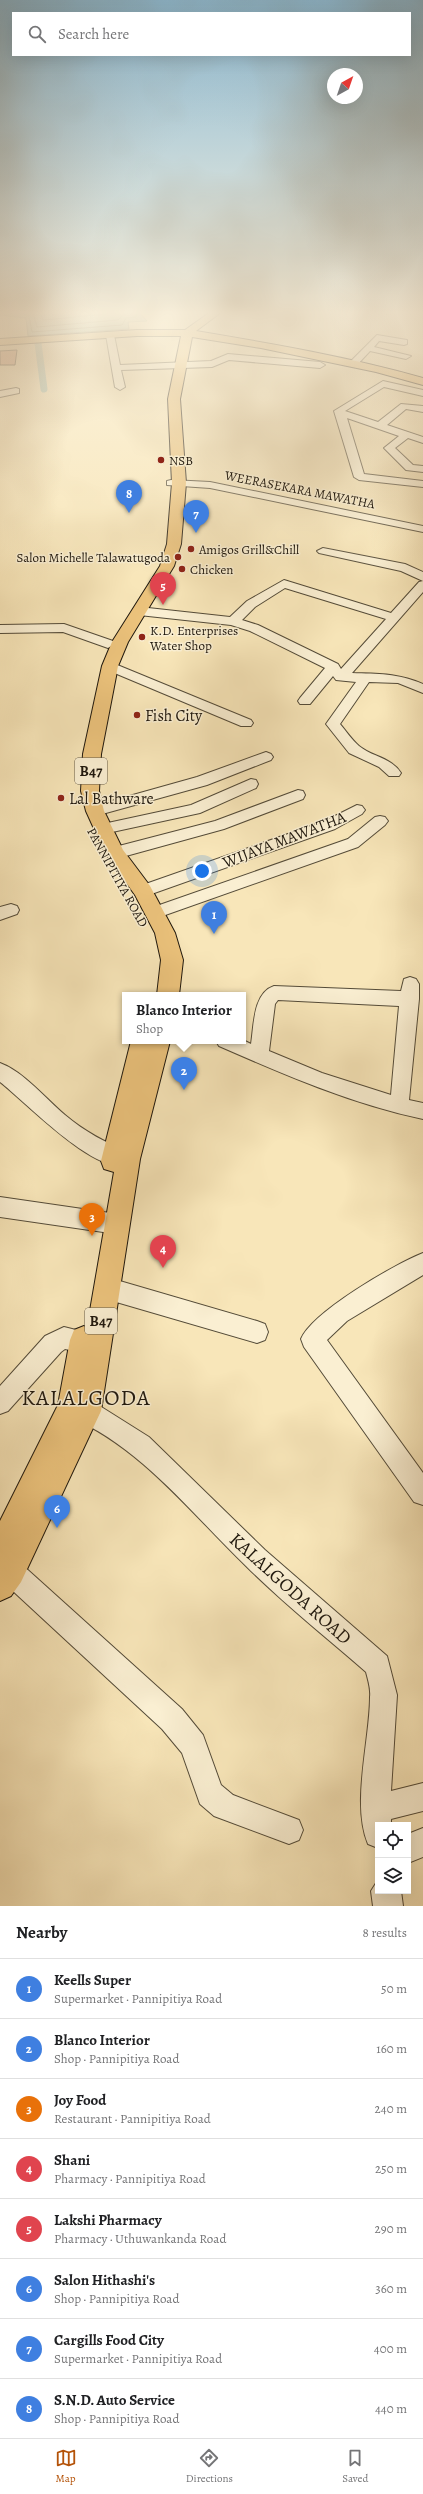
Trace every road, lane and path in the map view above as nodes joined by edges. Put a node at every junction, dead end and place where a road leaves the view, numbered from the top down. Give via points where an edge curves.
1 (167, 402) edge
2 (354, 402) edge
3 (423, 409) edge
4 (340, 413) junction
5 (380, 426) junction
6 (405, 435) junction
7 (423, 440) edge
8 (423, 469) edge
9 (175, 483) junction
10 (423, 484) edge
11 (423, 529) edge
12 (322, 551) dead end
13 (423, 577) edge
14 (423, 585) edge
15 (139, 611) junction
16 (392, 617) junction
17 (233, 621) junction
18 (0, 629) edge
19 (108, 644) junction
20 (110, 666) junction
21 (337, 672) junction
22 (367, 676) junction
23 (423, 689) edge
24 (305, 701) dead end
25 (246, 724) dead end
26 (266, 757) dead end
27 (394, 773) dead end
28 (251, 784) dead end
29 (298, 795) dead end
30 (357, 810) dead end
31 (95, 811) junction
32 (380, 821) dead end
33 (103, 829) junction
34 (115, 853) junction
35 (143, 891) junction
36 (154, 913) junction
37 (154, 992) edge
38 (168, 992) edge
39 (141, 1044) edge
40 (158, 1044) edge
41 (232, 1044) edge
42 (259, 1054) junction
43 (0, 1071) edge
44 (399, 1106) junction
45 (423, 1111) edge
46 (121, 1158) junction
47 (0, 1207) edge
48 (110, 1223) junction
49 (423, 1263) edge
50 (106, 1288) junction
51 (257, 1332) dead end
52 (84, 1342) junction
53 (0, 1403) edge
54 (79, 1410) junction
55 (423, 1494) edge
56 (4, 1570) edge
57 (423, 1797) edge
58 (377, 1822) edge
59 (289, 1830) dead end
60 (423, 1842) edge
61 (411, 1848) edge
62 (386, 1894) edge
63 (388, 1906) edge

1 - 9 main road, PANNIPITIYA ROAD / B47
2 - 4 street via 339,411
3 - 5 street via 404,406
4 - 5 street
4 - 10 street via 359,477
5 - 6 street
6 - 7 street
6 - 8 street via 389,448 410,468
9 - 11 street, WEERASEKARA MAWATHA via 210,485
9 - 15 main road, PANNIPITIYA ROAD / B47 via 174,544 168,566
9 - 19 main road, PANNIPITIYA ROAD / B47 via 166,544 159,563
12 - 13 street via 405,568
14 - 16 street
15 - 17 street
15 - 20 main road, PANNIPITIYA ROAD / B47 via 120,642
16 - 17 street via 284,584 251,604
16 - 21 street
17 - 21 street via 254,628
18 - 19 street via 64,628
19 - 37 main road, PANNIPITIYA ROAD / B47 via 82,754 80,792 84,814 101,849 153,939 157,960
20 - 25 street
20 - 31 main road, PANNIPITIYA ROAD / B47 via 92,754 90,791
21 - 22 street
21 - 24 street
22 - 23 street via 400,679
22 - 27 street via 333,724 354,750 384,764
26 - 31 street via 202,781
28 - 33 street via 195,809
29 - 34 street via 219,825
30 - 35 street, WIJAYA MAWATHA via 330,825
31 - 33 main road, PANNIPITIYA ROAD / B47
32 - 36 street via 353,843
33 - 34 main road, PANNIPITIYA ROAD / B47
34 - 35 main road, PANNIPITIYA ROAD / B47
35 - 36 main road, PANNIPITIYA ROAD / B47
36 - 38 main road, PANNIPITIYA ROAD / B47 via 165,933 172,960
39 - 46 main road, B47
40 - 46 main road, B47
41 - 42 street
42 - 44 street via 318,1080
42 - 44 street via 267,1001 274,993 410,992
43 - 46 street via 88,1144
44 - 45 street
46 - 48 main road, B47
47 - 48 street
48 - 50 main road, B47
48 - 52 main road, B47
49 - 55 street via 339,1314 312,1339
50 - 51 street
50 - 54 main road, B47
52 - 53 street via 64,1338 52,1344
52 - 54 main road, B47
54 - 56 main road, B47
54 - 58 street, KALALGODA ROAD via 141,1445 256,1559 378,1665 384,1695
56 - 59 street via 172,1719 193,1745 210,1794 224,1806
57 - 58 street
60 - 61 street
62 - 63 street

